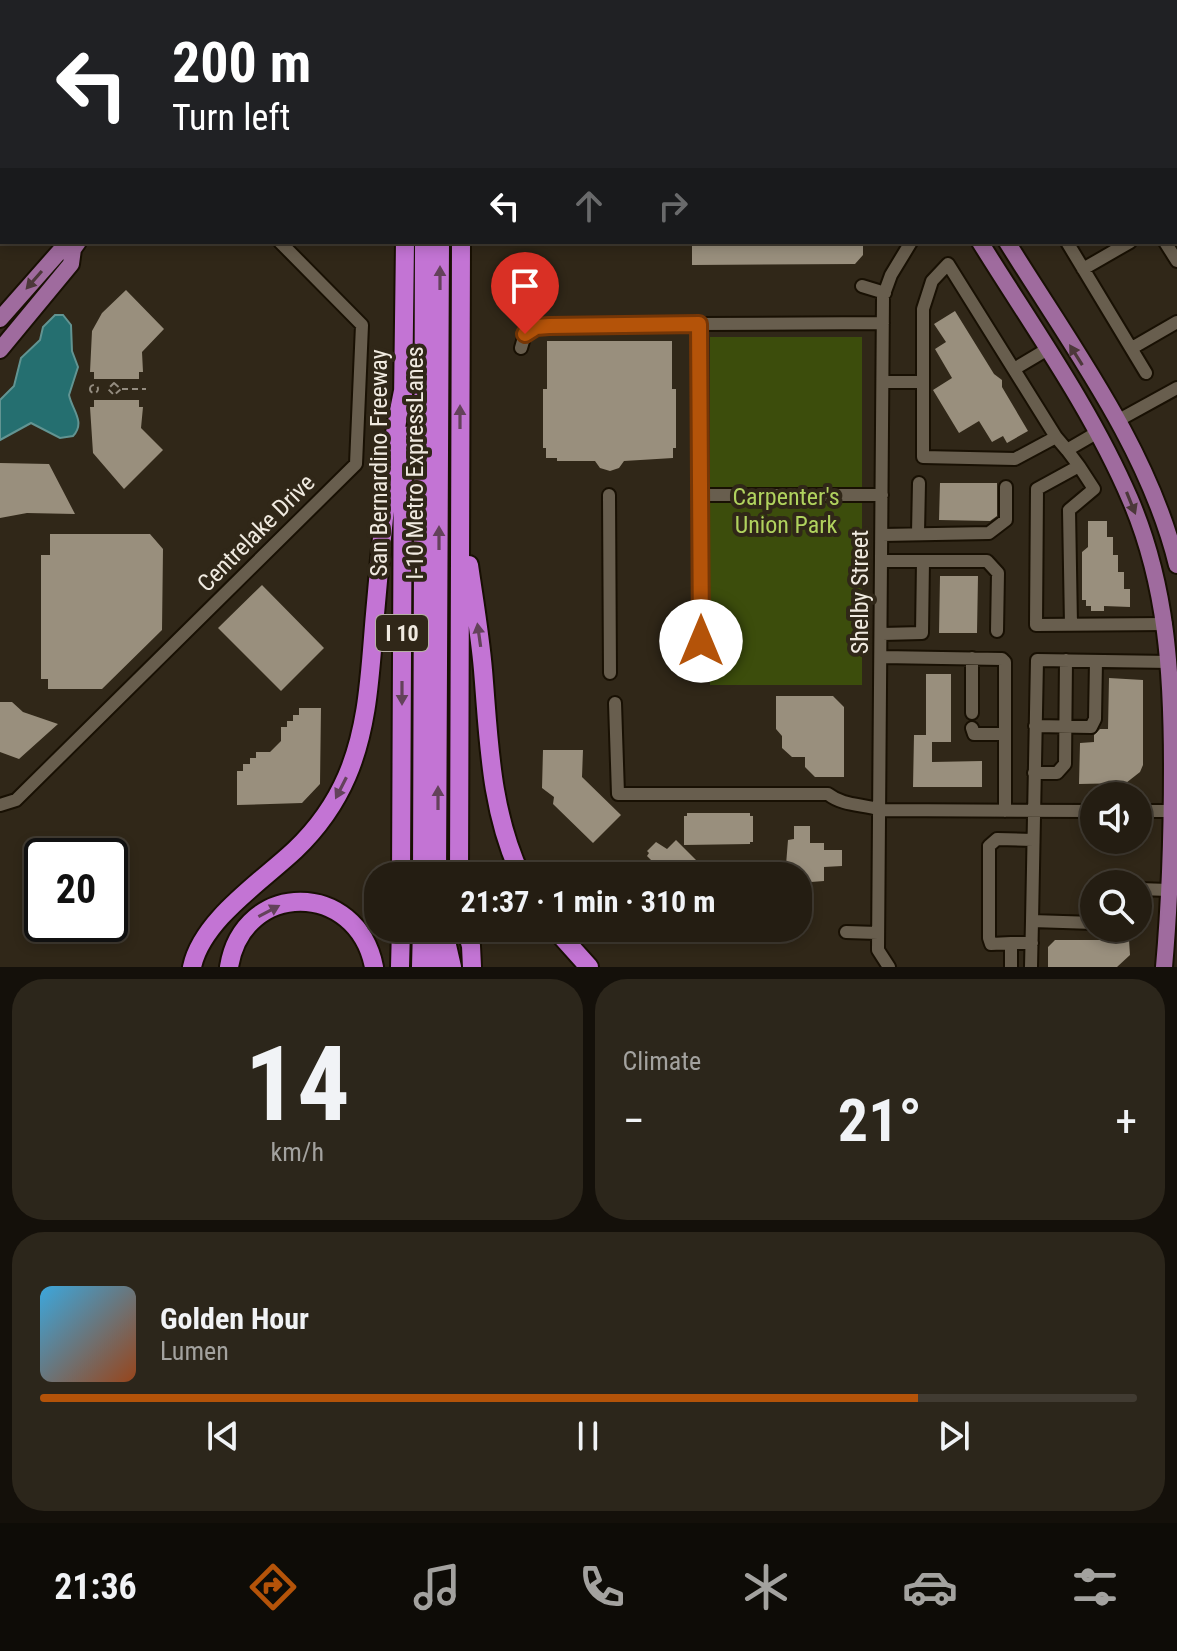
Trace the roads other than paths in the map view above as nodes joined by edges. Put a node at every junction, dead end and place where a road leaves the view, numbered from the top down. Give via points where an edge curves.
1 (282, 244) edge
2 (405, 244) edge
3 (424, 244) edge
4 (440, 244) edge
5 (461, 244) edge
6 (910, 244) edge
7 (981, 244) edge
8 (1008, 244) edge
9 (1068, 244) edge
10 (1127, 244) edge
11 (1166, 244) edge
12 (75, 245) edge
13 (1177, 261) edge
14 (1083, 269) junction
15 (862, 286) dead end
16 (885, 293) junction
17 (0, 319) edge
18 (1177, 322) edge
19 (883, 323) junction
20 (699, 324) junction
21 (521, 348) dead end
22 (1132, 348) junction
23 (0, 350) edge
24 (1046, 350) junction
25 (1014, 369) junction
26 (1146, 373) dead end
27 (883, 382) junction
28 (923, 382) junction
29 (1177, 388) edge
30 (403, 391) junction
31 (1117, 421) junction
32 (1098, 432) junction
33 (1056, 437) junction
34 (1067, 450) junction
35 (1079, 466) junction
36 (919, 483) dead end
37 (1006, 487) dead end
38 (460, 495) junction
39 (609, 495) dead end
40 (700, 495) junction
41 (882, 495) junction
42 (918, 533) junction
43 (882, 535) junction
44 (882, 561) junction
45 (923, 561) junction
46 (1177, 565) edge
47 (1166, 624) junction
48 (1071, 625) junction
49 (997, 631) dead end
50 (882, 634) junction
51 (882, 657) junction
52 (972, 658) junction
53 (1066, 660) junction
54 (1096, 661) junction
55 (1170, 662) junction
56 (701, 672) dead end
57 (610, 673) dead end
58 (615, 703) dead end
59 (972, 713) dead end
60 (1035, 726) junction
61 (1066, 727) junction
62 (972, 728) dead end
63 (1005, 734) junction
64 (1034, 773) junction
65 (0, 805) edge
66 (881, 810) junction
67 (1005, 811) junction
68 (1034, 811) junction
69 (1080, 811) edge
70 (1152, 811) edge
71 (1174, 811) edge
72 (1033, 840) junction
73 (401, 862) edge
74 (422, 862) edge
75 (437, 862) edge
76 (459, 862) edge
77 (516, 862) edge
78 (1152, 889) edge
79 (1169, 890) junction
80 (1032, 921) junction
81 (1080, 923) edge
82 (846, 932) dead end
83 (878, 933) junction
84 (401, 942) edge
85 (422, 942) edge
86 (437, 942) edge
87 (446, 942) edge
88 (459, 942) edge
89 (470, 942) edge
90 (567, 942) edge
91 (1011, 943) junction
92 (1032, 943) junction
93 (192, 967) edge
94 (229, 967) edge
95 (374, 967) edge
96 (400, 967) edge
97 (421, 967) edge
98 (437, 967) edge
99 (452, 967) edge
100 (458, 967) edge
101 (472, 967) edge
102 (589, 967) edge
103 (889, 967) edge
104 (1011, 967) edge
105 (1031, 967) edge
106 (1164, 967) edge

1 - 65 street, Centrelake Drive via 362,325 356,464 16,800
2 - 30 highway, San Bernardino Freeway / I 10
3 - 74 highway, I-10 Metro ExpressLanes
75 -> 4 highway, I-10 Metro ExpressLanes
38 -> 5 highway, I 10
6 - 16 street, Shelby Street
7 - 24 main road
31 -> 8 main road
9 - 14 street
10 - 14 street
11 - 13 street
12 -> 17 main road via 60,251
12 - 23 main road via 71,264
14 - 22 street
15 - 16 street
16 - 19 street, Shelby Street
18 - 22 street
19 - 20 street
19 - 27 street, Shelby Street
20 - 21 street via 536,327 525,334
20 - 40 street
22 - 26 street
24 - 25 street
24 - 32 main road
25 - 28 street via 948,264 932,281 923,309
25 - 33 street
27 - 28 street
27 - 41 street, Shelby Street
28 - 33 street via 923,457 1015,459
29 - 31 street
30 -> 73 highway, San Bernardino Freeway / I 10
30 -> 93 highway via 391,449 365,712 352,765 324,817 210,929
31 - 32 main road
31 - 46 main road via 1151,489
32 - 34 street
32 -> 47 main road via 1144,537
33 - 34 street
34 - 35 street
35 - 48 street via 1094,489 1069,510
35 - 48 street via 1037,489 1036,625
36 - 42 street
37 - 42 street via 1006,520 989,533
38 - 76 highway, I 10
77 -> 38 highway via 491,773
39 - 57 street
40 - 41 street
40 - 56 street
41 - 43 street, Shelby Street
42 - 43 street
43 - 44 street, Shelby Street
44 - 45 street
44 - 50 street, Shelby Street
45 - 49 street via 987,561 998,573
45 - 50 street via 922,633
47 - 48 street
47 - 55 main road
50 - 51 street, Shelby Street
51 - 52 street
51 - 66 street, Shelby Street
52 - 59 street
52 - 63 street via 1005,662
53 - 54 street
53 - 60 street via 1037,660
53 - 61 street
54 - 55 street
54 - 61 street via 1095,719 1091,727
55 - 71 main road
58 - 66 street via 618,794 828,794 839,803
60 - 61 street
60 - 64 street
61 - 64 street via 1063,769
62 - 63 street via 974,734
63 - 67 street
64 - 68 street
66 - 67 street
66 - 83 street, Shelby Street
67 - 68 street
68 - 69 street
68 - 72 street
70 - 71 street
71 - 79 main road
72 - 80 street
72 - 91 street via 997,839 989,846 989,938 991,944
78 - 79 street
79 - 106 main road
80 - 81 street
80 - 92 street
82 - 83 street
83 - 103 street, Shelby Street via 878,950
84 - 96 highway
85 - 97 highway
86 - 98 highway
87 - 99 highway
88 - 100 highway
89 - 101 highway
90 - 102 highway
91 - 92 street
91 - 104 street
92 - 105 street
94 -> 95 highway via 237,940 251,922 273,907 304,902 326,905 354,924

